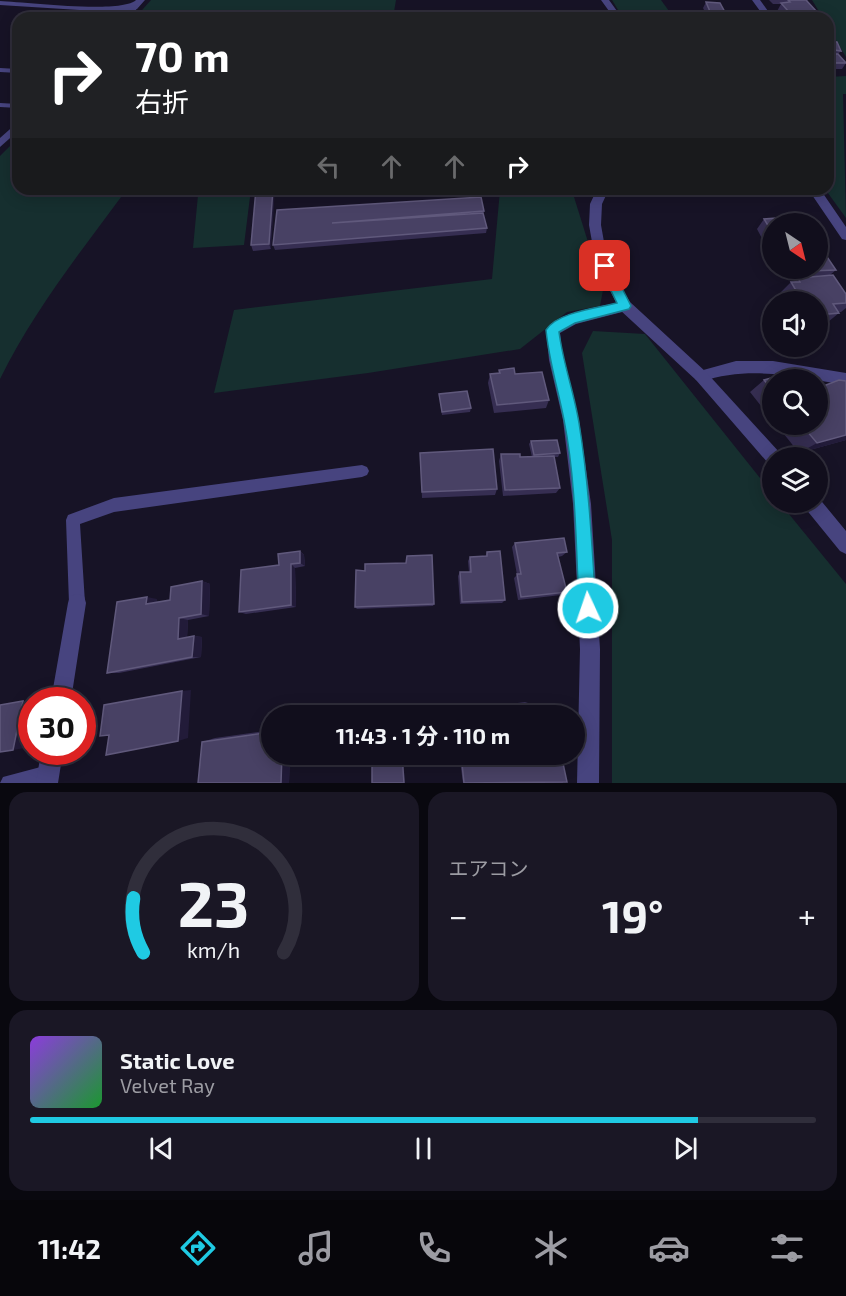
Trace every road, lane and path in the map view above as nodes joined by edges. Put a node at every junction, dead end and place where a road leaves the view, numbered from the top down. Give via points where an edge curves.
1 (141, 0) edge
2 (605, 0) edge
3 (0, 3) edge
4 (134, 7) junction
5 (130, 12) edge
6 (614, 12) edge
7 (12, 131) edge
8 (0, 144) edge
9 (600, 195) edge
10 (818, 195) edge
11 (846, 236) edge
12 (625, 306) junction
13 (701, 376) junction
14 (846, 379) edge
15 (764, 447) edge
16 (362, 471) dead end
17 (820, 513) edge
18 (846, 545) edge
19 (77, 603) joint
20 (63, 687) edge
21 (47, 778) edge
22 (9, 783) edge
23 (588, 783) edge

1 - 4 street
2 - 6 street
3 - 4 street via 92,9
4 - 5 street
7 - 8 street
9 - 12 street via 594,225 600,254
10 - 11 street
12 - 13 street
12 - 23 street via 572,319 552,330 571,420 582,504 590,649
13 - 14 street via 714,370 750,365
13 - 15 street
16 - 19 lane via 114,505 73,520
17 - 18 street
19 - 20 street
21 - 22 lane

